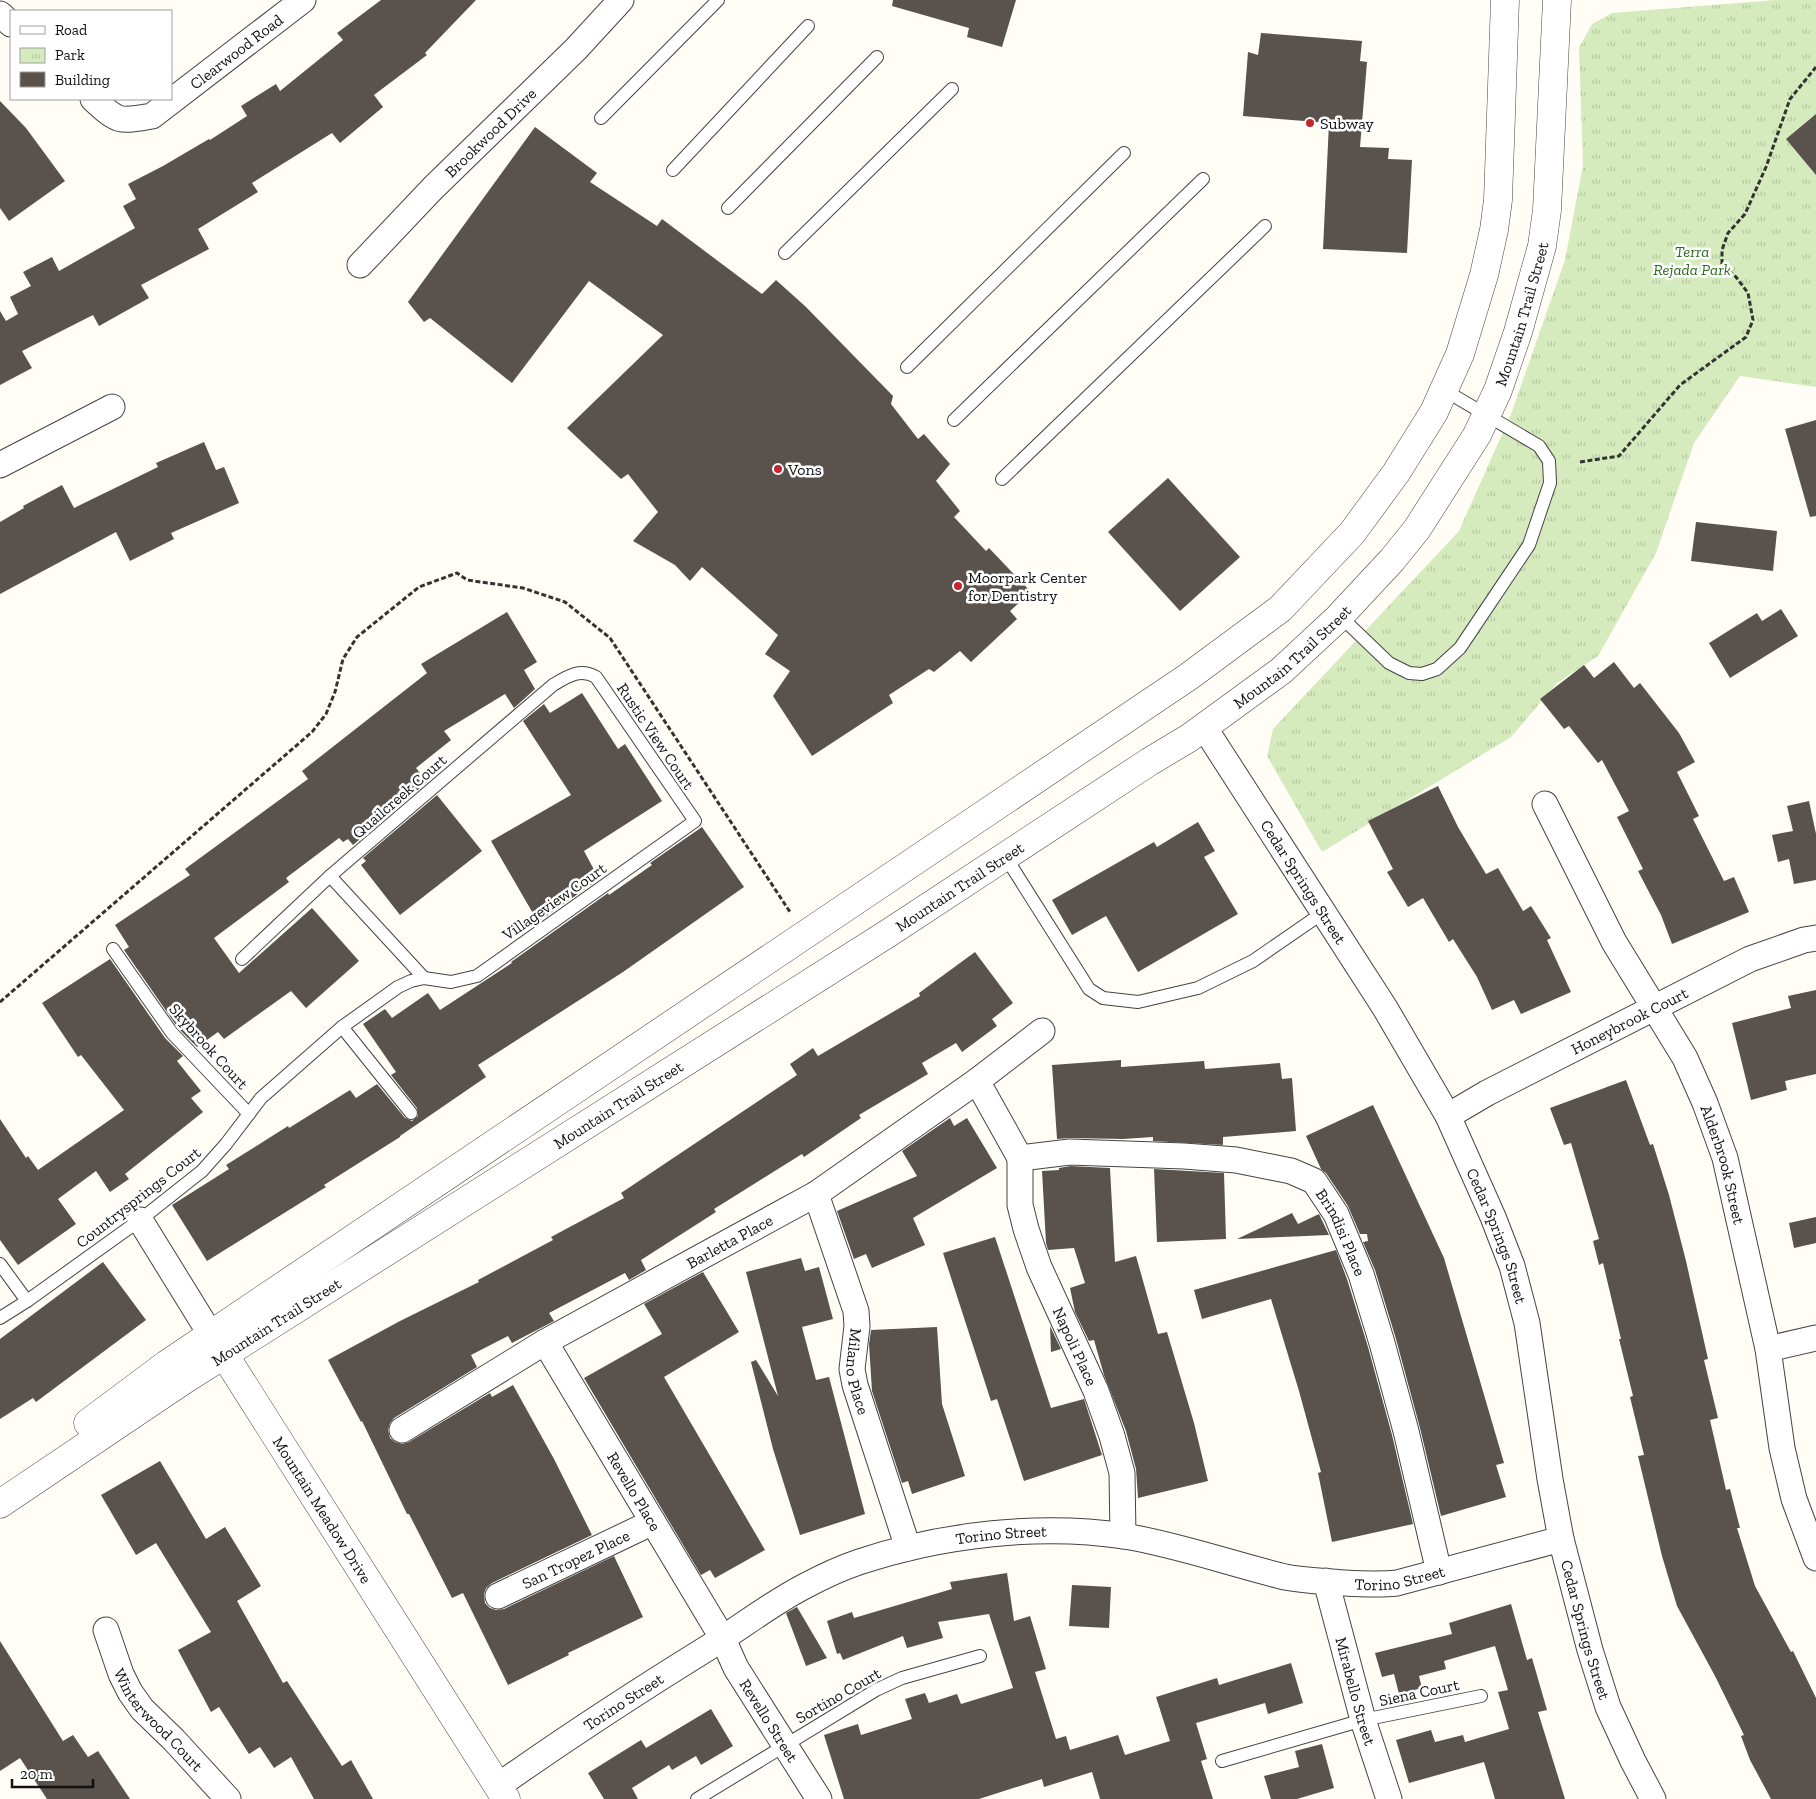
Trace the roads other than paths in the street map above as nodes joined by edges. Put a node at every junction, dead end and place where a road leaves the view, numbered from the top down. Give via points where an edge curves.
1 (303, 0) edge
2 (621, 0) edge
3 (718, 0) edge
4 (1505, 0) edge
5 (1557, 0) edge
6 (0, 14) edge
7 (10, 23) edge
8 (808, 26) dead end
9 (877, 57) dead end
10 (952, 89) dead end
11 (93, 100) edge
12 (601, 118) dead end
13 (1124, 153) dead end
14 (673, 170) dead end
15 (1203, 179) dead end
16 (728, 208) dead end
17 (1265, 226) dead end
18 (785, 253) dead end
19 (360, 266) dead end
20 (907, 368) dead end
21 (1444, 390) junction
22 (112, 407) dead end
23 (1486, 415) junction
24 (954, 420) dead end
25 (0, 465) edge
26 (1002, 479) dead end
27 (1340, 616) junction
28 (586, 672) joint
29 (1204, 727) junction
30 (1545, 804) dead end
31 (695, 822) joint
32 (1005, 856) junction
33 (330, 876) junction
34 (1324, 912) junction
35 (1816, 938) edge
36 (113, 949) dead end
37 (242, 959) dead end
38 (424, 978) junction
39 (1654, 1009) junction
40 (342, 1028) junction
41 (1042, 1031) dead end
42 (977, 1081) junction
43 (411, 1113) dead end
44 (249, 1114) junction
45 (1448, 1116) junction
46 (1020, 1158) junction
47 (816, 1194) junction
48 (140, 1220) junction
49 (0, 1264) edge
50 (27, 1301) junction
51 (0, 1318) edge
52 (1816, 1338) edge
53 (545, 1342) junction
54 (218, 1345) junction
55 (1768, 1349) junction
56 (402, 1430) dead end
57 (0, 1487) edge
58 (0, 1504) edge
59 (653, 1522) junction
60 (1123, 1536) junction
61 (1561, 1539) junction
62 (908, 1548) junction
63 (1816, 1558) edge
64 (1439, 1572) junction
65 (1326, 1581) junction
66 (498, 1596) dead end
67 (106, 1630) dead end
68 (723, 1639) junction
69 (980, 1656) dead end
70 (1481, 1696) dead end
71 (1363, 1720) junction
72 (785, 1744) junction
73 (1222, 1761) dead end
74 (502, 1792) edge
75 (228, 1799) edge
76 (697, 1799) edge
77 (819, 1799) edge
78 (1389, 1799) edge
79 (1653, 1799) edge

1 - 11 street, Clearwood Road via 152,116 131,120 112,117
2 - 19 street, Brookwood Drive via 576,49 433,188
3 - 12 lane
4 - 21 street, Mountain Trail Street via 1498,200 1494,230 1460,354
5 - 23 street, Mountain Trail Street via 1547,210 1542,246 1516,340
6 - 7 street
8 - 14 lane
9 - 16 lane
10 - 18 lane
13 - 20 lane
15 - 24 lane
17 - 26 lane
21 - 23 lane
21 - 54 street, Mountain Trail Street via 1405,458 1352,533 1280,609 1188,677 805,935
22 - 25 street
23 - 27 street, Mountain Trail Street via 1477,435 1417,529
23 - 27 lane via 1539,446 1549,462 1550,483 1529,545 1460,648 1437,669 1422,674 1409,673 1389,663
27 - 29 street, Mountain Trail Street via 1281,670
28 - 31 lane, Rustic View Court via 596,677
28 - 33 lane, Quailcreek Court via 553,685
29 - 32 street, Mountain Trail Street
29 - 34 street, Cedar Springs Street
30 - 39 street, Alderbrook Street via 1614,942
31 - 38 lane, Villageview Court via 477,976 451,982
32 - 34 lane via 1089,989 1103,998 1138,1002 1198,988 1253,961
32 - 54 street, Mountain Trail Street via 888,934
33 - 37 lane, Quailcreek Court
33 - 38 lane
34 - 45 street, Cedar Springs Street
35 - 39 street, Honeybrook Court via 1750,959
36 - 44 lane, Skybrook Court via 172,1034
38 - 40 lane, Countrysprings Court via 398,987
39 - 45 street, Honeybrook Court
39 - 55 street, Alderbrook Street via 1685,1058 1725,1158
40 - 43 lane
40 - 44 lane, Countrysprings Court via 261,1098
41 - 42 street, Barletta Place
42 - 46 street
42 - 47 street, Barletta Place
44 - 48 lane, Countrysprings Court via 202,1171
45 - 61 street, Cedar Springs Street via 1512,1266 1527,1324
46 - 60 street, Napoli Place via 1020,1204 1026,1229 1112,1436 1122,1473
46 - 64 street, Brindisi Place via 1070,1152 1193,1156 1292,1171 1314,1181 1336,1214 1361,1274 1406,1432
47 - 53 street, Barletta Place
47 - 62 street, Milano Place via 856,1311 858,1326 852,1369 855,1385
48 - 50 lane, Countrysprings Court
48 - 54 street, Mountain Meadow Drive
49 - 50 lane
50 - 51 lane, Countrysprings Court
52 - 55 street
53 - 56 street, Barletta Place
53 - 59 street, Revello Place
54 - 57 street, Mountain Trail Street via 159,1370
54 - 58 street, Mountain Trail Street via 129,1416
54 - 74 street, Mountain Meadow Drive
55 - 63 street, Alderbrook Street via 1782,1448 1794,1499
59 - 66 street, San Tropez Place
59 - 68 street, Revello Place
60 - 62 street, Torino Street via 1047,1530 949,1540
60 - 65 street, Torino Street via 1177,1547 1286,1577
61 - 64 street, Torino Street
61 - 79 street, Cedar Springs Street via 1608,1707
62 - 68 street, Torino Street via 856,1562 803,1587
64 - 65 street, Torino Street via 1379,1585
65 - 71 street, Mirabello Street
67 - 75 street, Winterwood Court via 130,1692 142,1709
68 - 72 street, Revello Street via 736,1668
68 - 74 street, Torino Street via 619,1703
69 - 72 lane, Sortino Court via 902,1678
70 - 71 lane, Siena Court
71 - 73 lane, Siena Court
71 - 78 street, Mirabello Street
72 - 76 lane, Sortino Court
72 - 77 street, Revello Street

